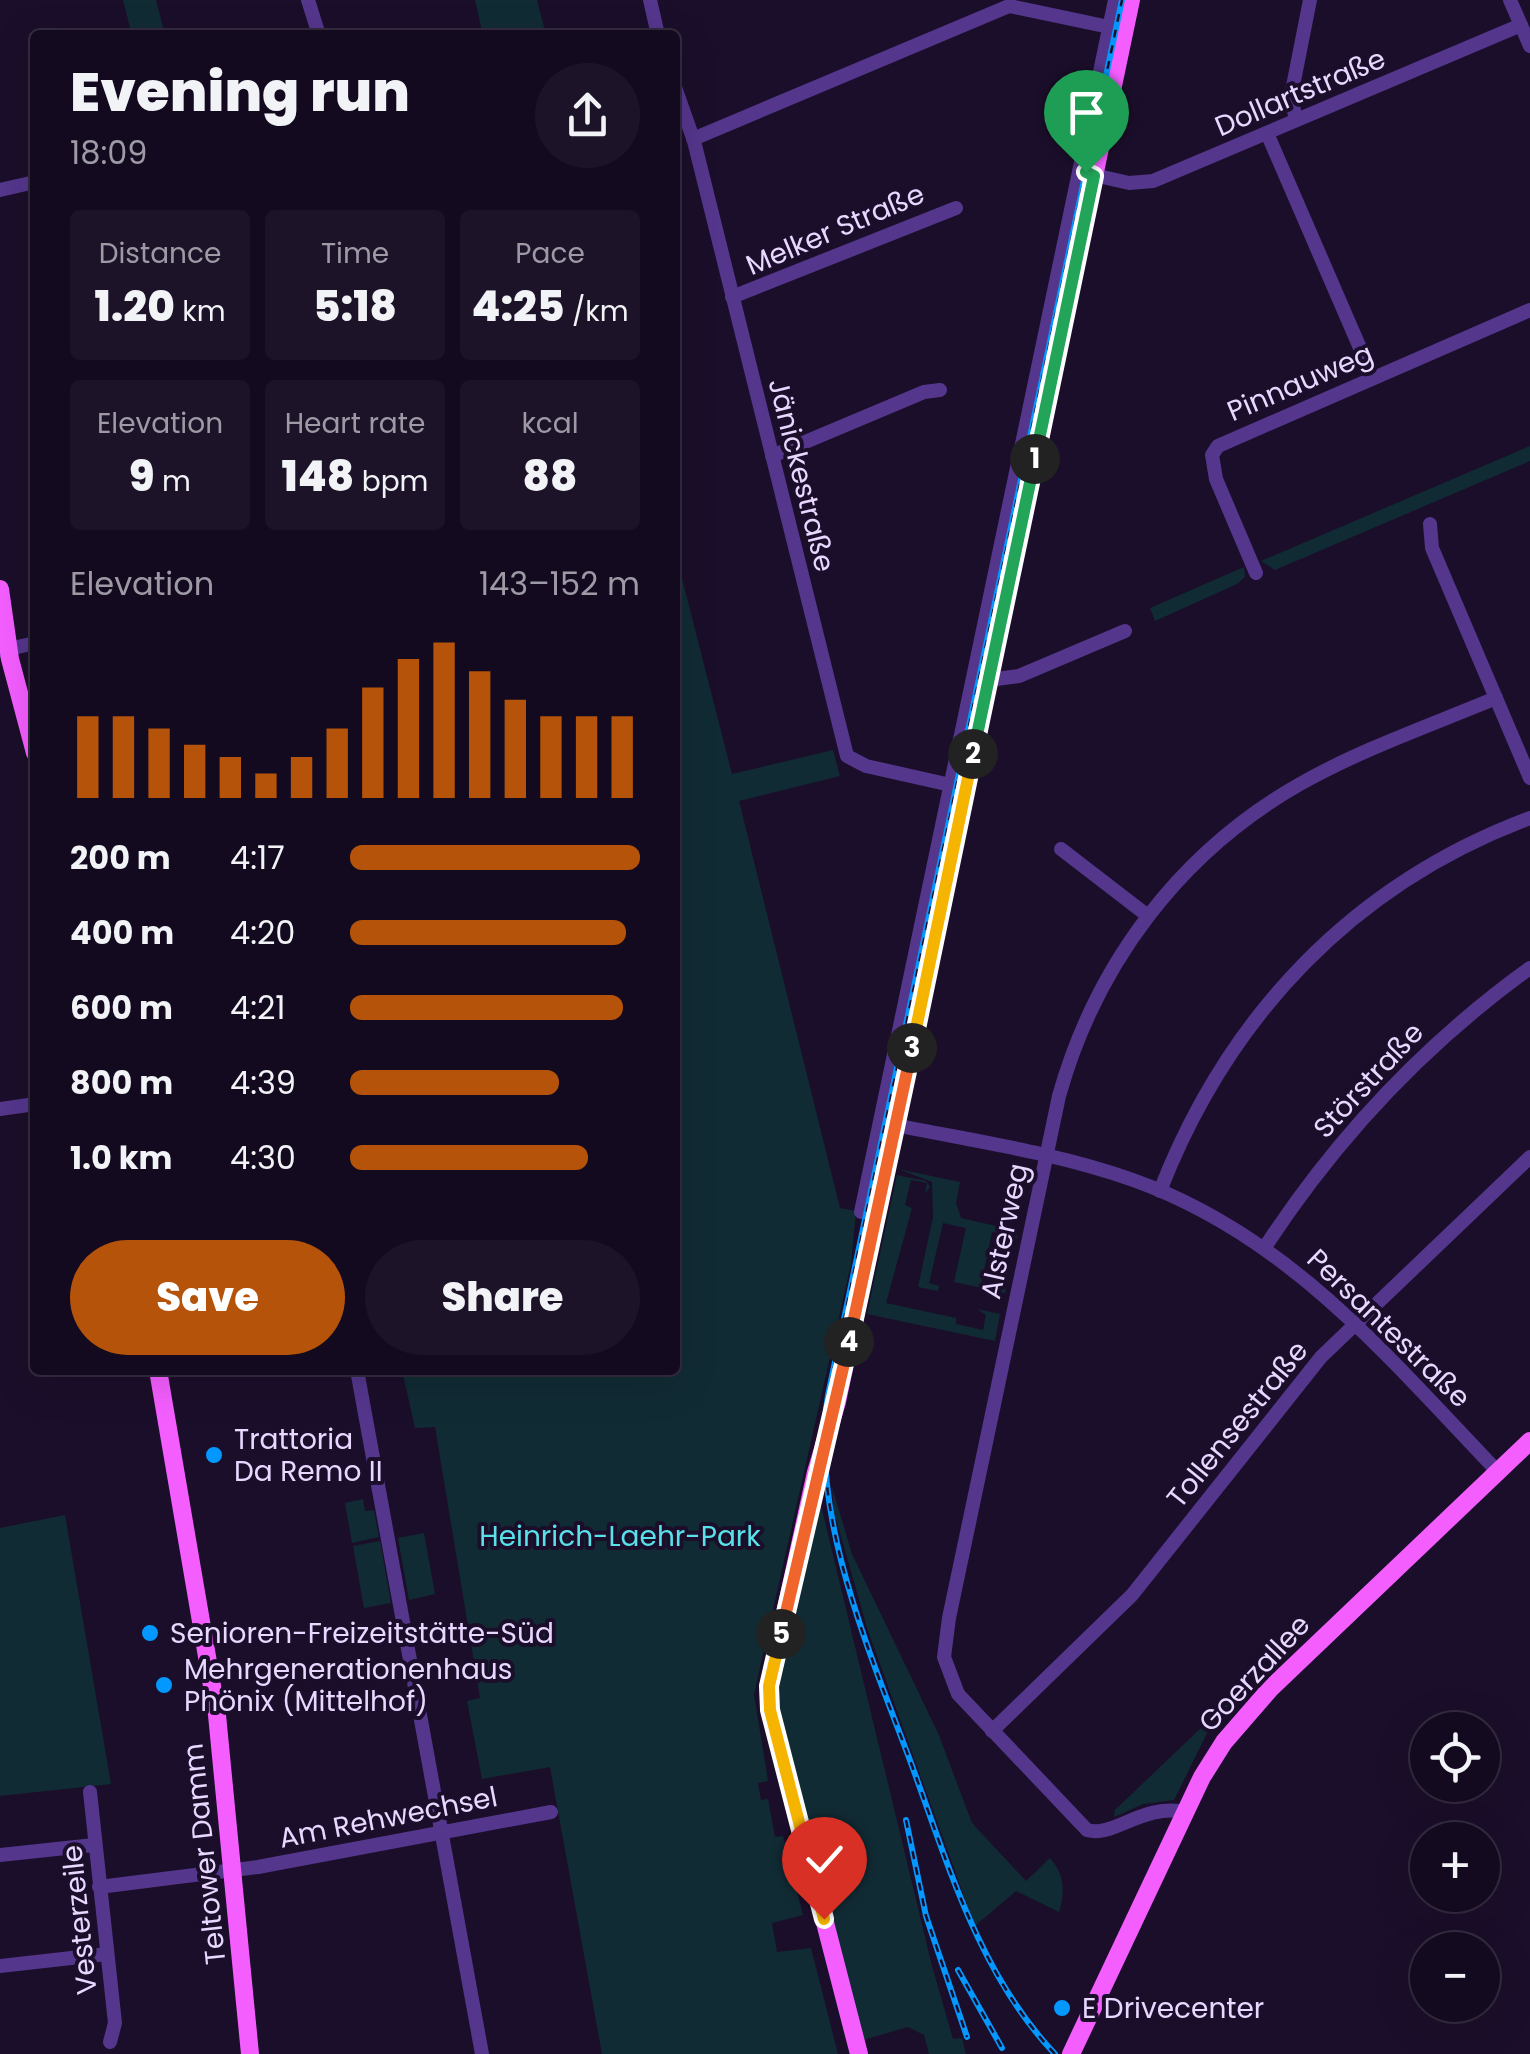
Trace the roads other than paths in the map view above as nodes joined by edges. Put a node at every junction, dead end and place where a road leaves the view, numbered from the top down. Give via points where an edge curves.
1 (308, 0) edge
2 (650, 0) edge
3 (1114, 0) edge
4 (1131, 0) edge
5 (1310, 0) edge
6 (1510, 0) edge
7 (996, 5) edge
8 (1521, 24) junction
9 (1117, 29) junction
10 (317, 30) edge
11 (657, 30) edge
12 (1530, 46) edge
13 (680, 101) edge
14 (1296, 120) junction
15 (1266, 133) junction
16 (693, 138) junction
17 (1089, 173) junction
18 (30, 183) edge
19 (0, 190) edge
20 (956, 208) dead end
21 (732, 297) junction
22 (1530, 310) edge
23 (1372, 378) junction
24 (940, 390) dead end
25 (772, 456) junction
26 (1430, 524) dead end
27 (1011, 532) junction
28 (1256, 573) dead end
29 (0, 590) edge
30 (1125, 631) dead end
31 (14, 645) edge
32 (988, 680) junction
33 (1496, 698) junction
34 (972, 720) junction
35 (30, 729) edge
36 (1530, 778) edge
37 (958, 786) junction
38 (1530, 818) edge
39 (1062, 849) dead end
40 (1148, 916) junction
41 (1530, 968) edge
42 (892, 1096) junction
43 (30, 1105) edge
44 (0, 1109) edge
45 (896, 1125) junction
46 (1046, 1157) junction
47 (1530, 1157) edge
48 (877, 1170) junction
49 (1160, 1190) junction
50 (861, 1212) dead end
51 (1266, 1247) junction
52 (1356, 1323) junction
53 (154, 1375) edge
54 (358, 1375) edge
55 (1530, 1441) edge
56 (1498, 1472) junction
57 (992, 1731) junction
58 (90, 1792) dead end
59 (551, 1812) dead end
60 (1186, 1812) junction
61 (442, 1833) junction
62 (94, 1845) junction
63 (0, 1855) edge
64 (234, 1870) junction
65 (99, 1887) junction
66 (107, 1954) junction
67 (0, 1966) edge
68 (110, 2042) dead end
69 (250, 2054) edge
70 (482, 2054) edge
71 (860, 2054) edge
72 (1071, 2054) edge

1 - 10 street
2 - 11 street
3 - 9 street
4 - 9 main road
5 - 14 street via 1291,96
6 - 8 street
7 - 9 street
7 - 16 street
8 - 12 street
8 - 14 street, Dollartstraße
9 - 17 main road
13 - 16 street, Jänickestraße
14 - 15 street, Dollartstraße
15 - 17 street, Dollartstraße via 1146,183
15 - 23 street
16 - 21 street, Jänickestraße
17 - 27 main road
18 - 19 street
20 - 21 street, Melker Straße
21 - 25 street, Jänickestraße
22 - 23 street, Pinnauweg
23 - 28 street, Pinnauweg via 1227,440 1212,454
24 - 25 street
25 - 37 street, Jänickestraße via 848,756
26 - 33 street via 1432,548
27 - 32 main road
27 - 34 street
29 - 31 main road
30 - 32 street via 1019,676
31 - 35 main road
32 - 34 main road
33 - 36 street
33 - 40 street, Alsterweg via 1283,794 1204,854
34 - 37 main road
37 - 42 main road
38 - 49 street via 1418,872 1350,918 1302,962 1216,1074
39 - 40 street
40 - 46 street, Alsterweg via 1087,1016
41 - 51 street, Störstraße via 1450,1030 1382,1095
42 - 45 main road
42 - 48 street
43 - 44 street
45 - 46 street, Persantestraße
45 - 48 main road
46 - 49 street, Persantestraße
46 - 57 street, Alsterweg via 944,1641 951,1682
47 - 52 street, Tollensestraße
48 - 50 street
48 - 71 main road via 769,1699
49 - 51 street, Persantestraße
51 - 52 street, Persantestraße
52 - 56 street, Persantestraße
52 - 57 street, Tollensestraße via 1300,1381 1132,1595
53 - 64 main road, Teltower Damm via 212,1679
54 - 61 street
55 - 56 main road, Goerzallee
56 - 60 main road, Goerzallee via 1270,1688 1224,1742
57 - 60 street, Alsterweg via 1087,1830 1102,1832 1154,1810
58 - 62 street, Vesterzeile
59 - 61 street, Am Rehwechsel
60 - 72 main road, Goerzallee
61 - 64 street, Am Rehwechsel
61 - 70 street
62 - 63 street
62 - 65 street, Vesterzeile
64 - 65 street, Am Rehwechsel
64 - 69 main road, Teltower Damm
65 - 66 street, Vesterzeile
66 - 67 street
66 - 68 street, Vesterzeile via 115,2022

